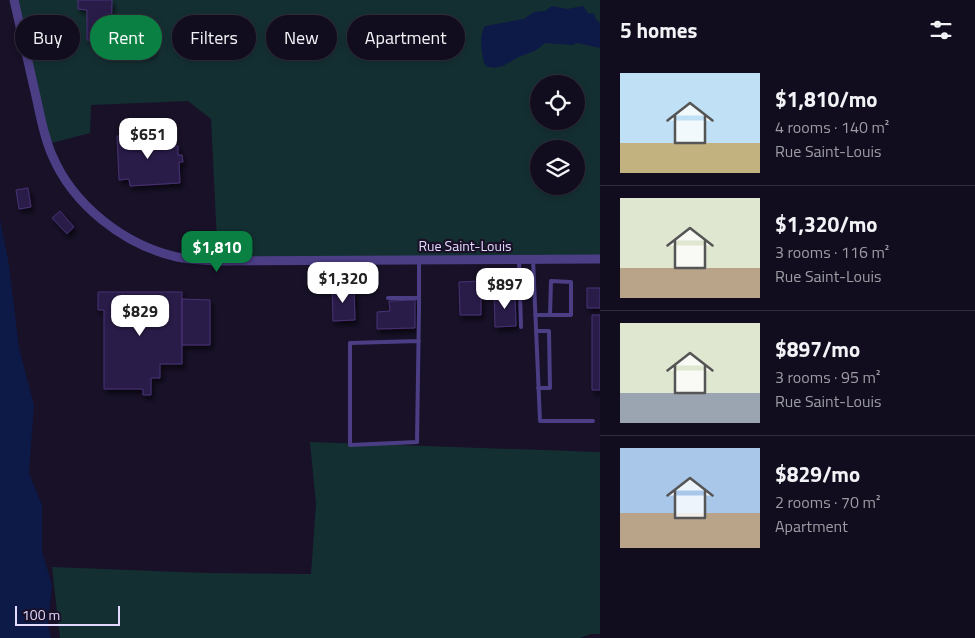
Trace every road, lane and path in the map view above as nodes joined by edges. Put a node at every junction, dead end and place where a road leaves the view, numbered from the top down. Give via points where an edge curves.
1 (14, 0) edge
2 (418, 259) junction
3 (519, 259) junction
4 (533, 259) junction
5 (600, 259) edge
6 (519, 283) junction
7 (494, 284) dead end
8 (388, 298) dead end
9 (419, 298) junction
10 (535, 315) junction
11 (550, 315) junction
12 (521, 327) dead end
13 (536, 330) junction
14 (419, 342) junction
15 (538, 388) junction
16 (593, 421) dead end

1 - 2 street, Rue Saint-Louis via 44,132 53,157 84,203 124,235 161,252 199,260
2 - 3 street, Rue Saint-Louis
2 - 9 lane
3 - 4 street, Rue Saint-Louis
3 - 6 lane
4 - 5 street, Rue Saint-Louis
4 - 10 lane
6 - 7 lane
6 - 12 lane
8 - 9 lane
9 - 14 lane
10 - 11 lane
10 - 13 lane
11 - 11 lane via 571,315 571,282 550,281
13 - 15 lane
13 - 15 lane via 549,331 550,388
14 - 14 lane via 417,442 350,445 350,343
15 - 16 lane via 540,421

